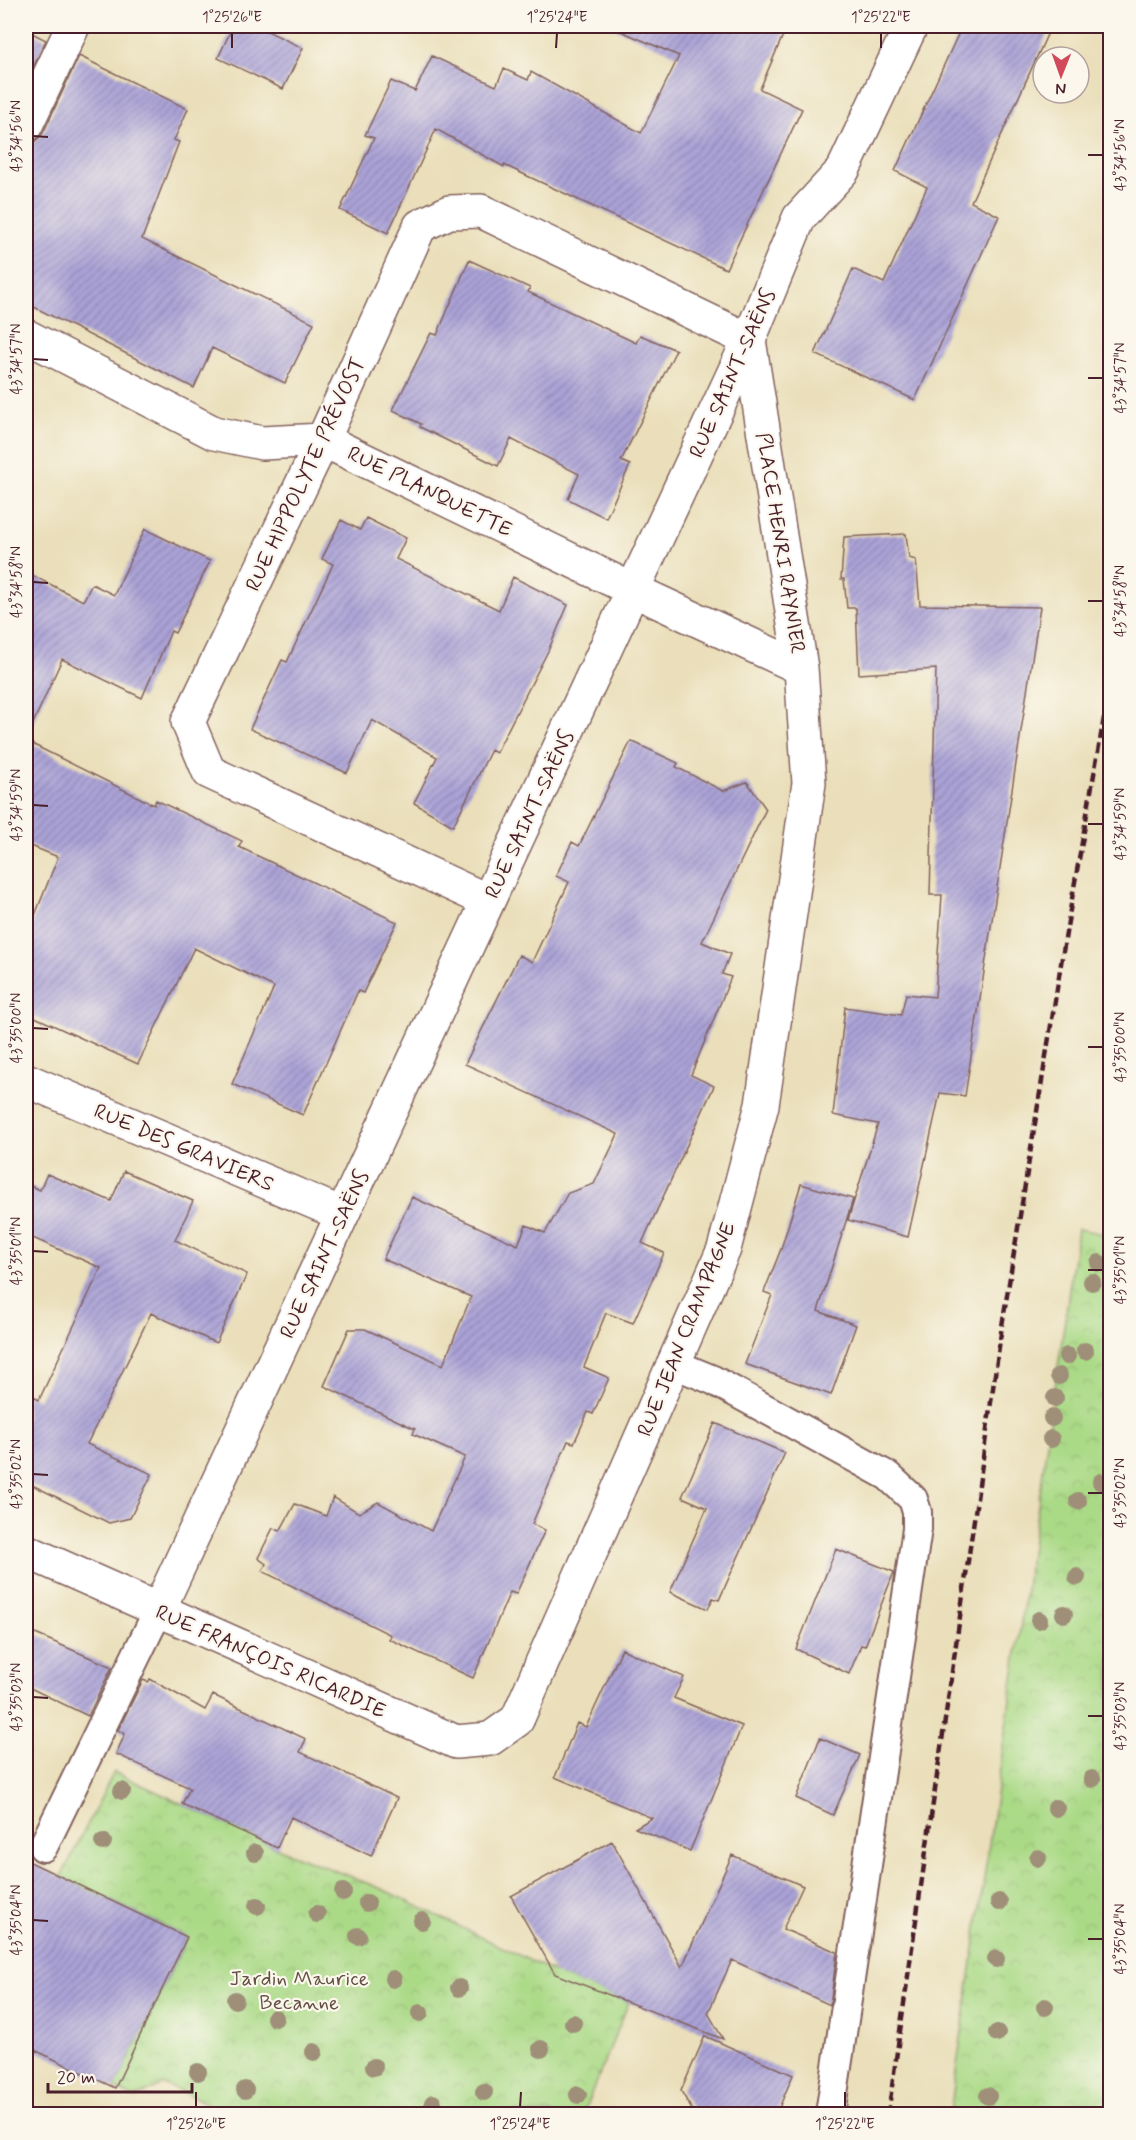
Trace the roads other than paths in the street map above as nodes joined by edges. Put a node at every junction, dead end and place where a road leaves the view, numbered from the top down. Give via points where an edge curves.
1 (73, 26) edge
2 (911, 26) edge
3 (26, 125) edge
4 (26, 336) edge
5 (749, 340) junction
6 (323, 440) junction
7 (633, 590) junction
8 (801, 668) junction
9 (488, 901) junction
10 (26, 1080) edge
11 (342, 1214) junction
12 (674, 1364) junction
13 (26, 1551) edge
14 (158, 1611) junction
15 (518, 1720) joint
16 (42, 1847) dead end
17 (830, 2115) edge

1 - 3 street
2 - 5 street, RUE SAINT-SAËNS via 843,170 799,218
4 - 6 street, RUE PLANQUETTE via 214,433 262,443
5 - 6 street, RUE HIPPOLYTE PRÉVOST via 481,211 449,212 420,226
5 - 7 street, RUE SAINT-SAËNS
5 - 8 street, PLACE HENRI RAYNIER
6 - 7 street, RUE PLANQUETTE
6 - 9 street, RUE HIPPOLYTE PRÉVOST via 188,722 209,772
7 - 8 street, PLACE HENRI RAYNIER
7 - 9 street, RUE SAINT-SAËNS
8 - 12 street, RUE JEAN CRAMPAGNE via 809,783 762,1105 724,1249
9 - 11 street, RUE SAINT-SAËNS
10 - 11 street, RUE DES GRAVIERS
11 - 14 street, RUE SAINT-SAËNS
12 - 15 street, RUE JEAN CRAMPAGNE
12 - 17 lane via 713,1380 888,1476 914,1499 917,1512
13 - 14 street, RUE FRANÇOIS RICARDIE
14 - 15 street, RUE FRANÇOIS RICARDIE via 456,1742 490,1739
14 - 16 lane

